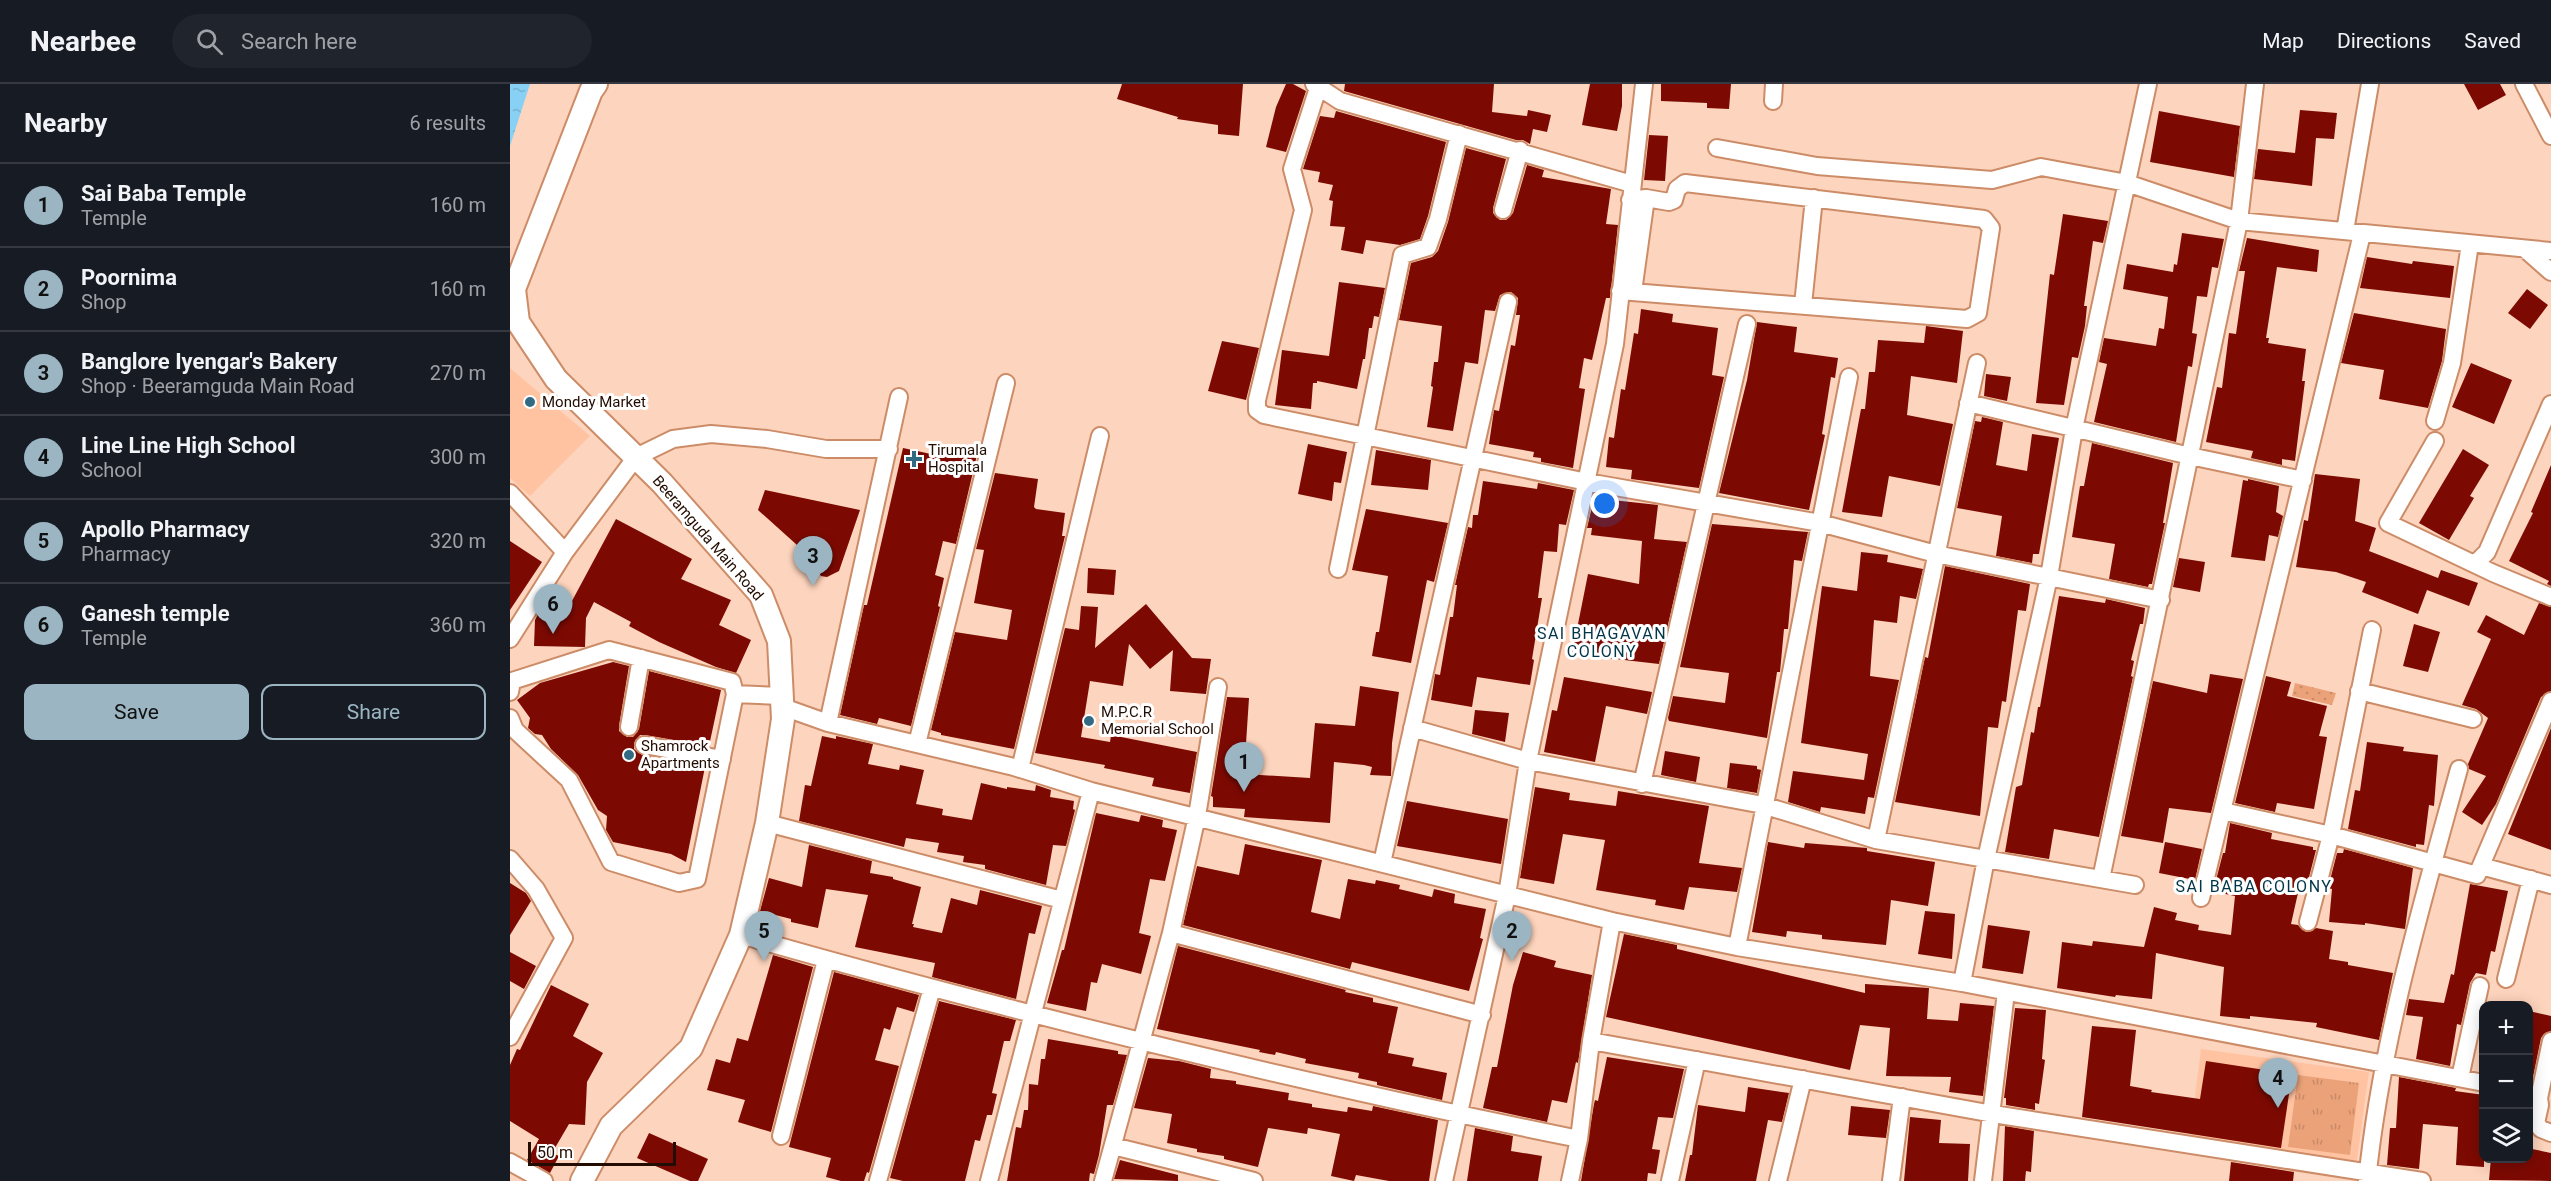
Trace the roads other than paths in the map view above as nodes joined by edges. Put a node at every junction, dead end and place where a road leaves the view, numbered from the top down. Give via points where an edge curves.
1 (596, 84) edge
2 (1644, 84) edge
3 (2148, 84) edge
4 (2256, 84) edge
5 (2370, 84) edge
6 (2524, 84) edge
7 (1316, 86) edge
8 (1459, 134) junction
9 (2551, 136) edge
10 (1717, 148) dead end
11 (1520, 150) junction
12 (2127, 183) junction
13 (1636, 194) junction
14 (1814, 198) junction
15 (1503, 210) dead end
16 (2239, 221) junction
17 (2345, 231) junction
18 (2362, 234) junction
19 (2470, 244) junction
20 (2526, 250) junction
21 (2551, 251) edge
22 (2551, 272) edge
23 (1626, 292) junction
24 (1508, 302) dead end
25 (1803, 305) junction
26 (514, 320) edge
27 (1747, 324) dead end
28 (1977, 363) dead end
29 (1849, 377) dead end
30 (1006, 383) dead end
31 (899, 397) dead end
32 (1968, 403) junction
33 (2551, 404) edge
34 (2435, 421) dead end
35 (2074, 429) junction
36 (1100, 436) dead end
37 (1364, 436) junction
38 (2435, 441) dead end
39 (889, 449) junction
40 (2190, 456) junction
41 (636, 457) junction
42 (1474, 459) junction
43 (2303, 480) junction
44 (1587, 482) junction
45 (510, 493) edge
46 (1706, 504) junction
47 (1820, 523) junction
48 (566, 552) junction
49 (1936, 554) junction
50 (2475, 564) junction
51 (1338, 569) dead end
52 (2049, 577) junction
53 (2551, 597) edge
54 (2160, 600) junction
55 (2372, 630) dead end
56 (510, 639) edge
57 (641, 658) junction
58 (1218, 687) dead end
59 (2360, 691) junction
60 (510, 692) edge
61 (735, 694) junction
62 (2551, 700) edge
63 (782, 702) junction
64 (510, 718) edge
65 (2472, 719) dead end
66 (828, 723) junction
67 (629, 727) dead end
68 (1412, 728) junction
69 (917, 744) junction
70 (644, 745) dead end
71 (722, 759) junction
72 (1528, 760) junction
73 (2459, 769) dead end
74 (1020, 770) junction
75 (1642, 784) junction
76 (1091, 791) junction
77 (1763, 805) junction
78 (2223, 812) junction
79 (1197, 816) junction
80 (767, 823) junction
81 (2331, 835) junction
82 (1876, 840) junction
83 (510, 859) edge
84 (1986, 859) junction
85 (2434, 861) junction
86 (1382, 863) junction
87 (2481, 866) junction
88 (2101, 879) junction
89 (2530, 879) junction
90 (2135, 885) dead end
91 (2551, 885) edge
92 (1507, 895) junction
93 (2201, 898) dead end
94 (1062, 900) junction
95 (1612, 921) junction
96 (2308, 922) dead end
97 (1171, 933) junction
98 (741, 934) junction
99 (1737, 946) junction
100 (826, 960) junction
101 (2506, 979) dead end
102 (1962, 983) junction
103 (2480, 986) dead end
104 (932, 988) junction
105 (2007, 992) junction
106 (1033, 1014) junction
107 (1482, 1015) junction
108 (514, 1018) edge
109 (510, 1037) edge
110 (1591, 1041) junction
111 (2551, 1041) edge
112 (1142, 1042) junction
113 (1697, 1059) junction
114 (2385, 1063) junction
115 (2460, 1078) junction
116 (1803, 1079) junction
117 (2479, 1082) edge
118 (2534, 1096) edge
119 (1902, 1097) junction
120 (1993, 1114) junction
121 (1460, 1115) junction
122 (2551, 1133) edge
123 (781, 1136) dead end
124 (1579, 1139) junction
125 (1113, 1146) junction
126 (510, 1162) edge
127 (1221, 1177) edge
128 (2368, 1177) edge
129 (544, 1181) edge
130 (582, 1181) edge
131 (878, 1181) edge
132 (989, 1181) edge
133 (1103, 1181) edge
134 (1254, 1181) edge
135 (1444, 1181) edge
136 (1570, 1181) edge
137 (1670, 1181) edge
138 (1778, 1181) edge
139 (1891, 1181) edge
140 (1983, 1181) edge
141 (2422, 1181) edge

1 - 26 main road, Beeramguda Main Road via 514,289
2 - 13 street
3 - 12 street
4 - 16 street
5 - 17 street
6 - 9 street
7 - 8 street via 1340,102
7 - 37 street via 1292,168 1303,210 1257,410 1264,415
8 - 11 street
8 - 37 street via 1428,247 1402,255
10 - 12 street via 1817,166 1992,180 2041,167
11 - 13 street
11 - 15 street
12 - 16 street
12 - 35 street
13 - 14 street via 1670,202 1685,183
13 - 23 street
14 - 25 street
14 - 25 street via 1984,219 1991,228 1978,313 1967,319
16 - 17 street
16 - 40 street
17 - 18 street
18 - 19 street
18 - 43 street
19 - 20 street
19 - 34 street via 2452,363
20 - 21 street
20 - 22 street
23 - 25 street
23 - 44 street
24 - 42 street
26 - 41 main road, Beeramguda Main Road via 556,379
27 - 46 street
28 - 32 street
29 - 47 street
30 - 69 street
31 - 39 street
32 - 35 street
32 - 49 street
33 - 50 street via 2487,552
35 - 40 street
35 - 52 street
36 - 74 street
37 - 42 street
37 - 51 street
38 - 50 street via 2388,523
39 - 41 street via 826,449 711,434 673,439
39 - 66 street
40 - 43 street
40 - 54 street
41 - 48 street
41 - 63 main road, Beeramguda Main Road via 761,595 779,641
42 - 44 street
42 - 68 street
43 - 78 street
44 - 46 street
44 - 72 street
45 - 48 street
46 - 47 street
46 - 75 street
47 - 49 street
47 - 77 street
48 - 56 street
49 - 52 street
49 - 82 street
50 - 53 street
52 - 54 street
52 - 84 street
54 - 88 street
55 - 59 street
57 - 60 street via 609,650 512,681
57 - 61 street via 732,682
57 - 67 street
58 - 79 street
59 - 65 street
59 - 81 street
61 - 63 street
61 - 71 street
62 - 87 street
63 - 66 street
63 - 80 main road, Beeramguda Main Road via 783,720
64 - 71 street via 515,729 569,780 611,862 679,883 697,879
66 - 69 street
68 - 72 street
68 - 86 street
69 - 74 street
70 - 71 street
72 - 75 street
72 - 92 street
73 - 85 street
74 - 76 street
75 - 77 street
76 - 79 street
76 - 94 street
77 - 82 street
77 - 99 street
78 - 81 street
78 - 93 street
79 - 86 street
79 - 97 street
80 - 94 street
80 - 98 main road, Beeramguda Main Road
81 - 85 street
81 - 96 street
82 - 84 street
83 - 108 street via 536,890 564,938
84 - 88 street
84 - 102 street
85 - 87 street via 2477,875
85 - 114 street
86 - 92 street
87 - 89 street
88 - 90 street
89 - 91 street
89 - 101 street
92 - 95 street
92 - 107 street
94 - 106 street
95 - 99 street
95 - 110 street
97 - 107 street
97 - 112 street
98 - 100 street
98 - 130 main road, Beeramguda Main Road via 691,1048 611,1126
99 - 102 street
100 - 104 street
100 - 123 street
102 - 105 street
103 - 115 street
104 - 106 street
104 - 131 street
105 - 114 street
105 - 120 street
106 - 112 street
106 - 132 street
107 - 121 street
108 - 109 street
110 - 113 street
110 - 124 street
111 - 118 street
112 - 121 street
112 - 125 street
113 - 116 street
113 - 137 street
114 - 115 street
114 - 128 street
115 - 117 street
116 - 119 street
116 - 138 street
118 - 122 street via 2540,1105 2536,1123 2541,1130
119 - 120 street
119 - 139 street
120 - 128 street
120 - 140 street
121 - 124 street
121 - 135 street
124 - 136 street
125 - 127 street
125 - 133 street
126 - 129 street
127 - 134 street
128 - 141 street

